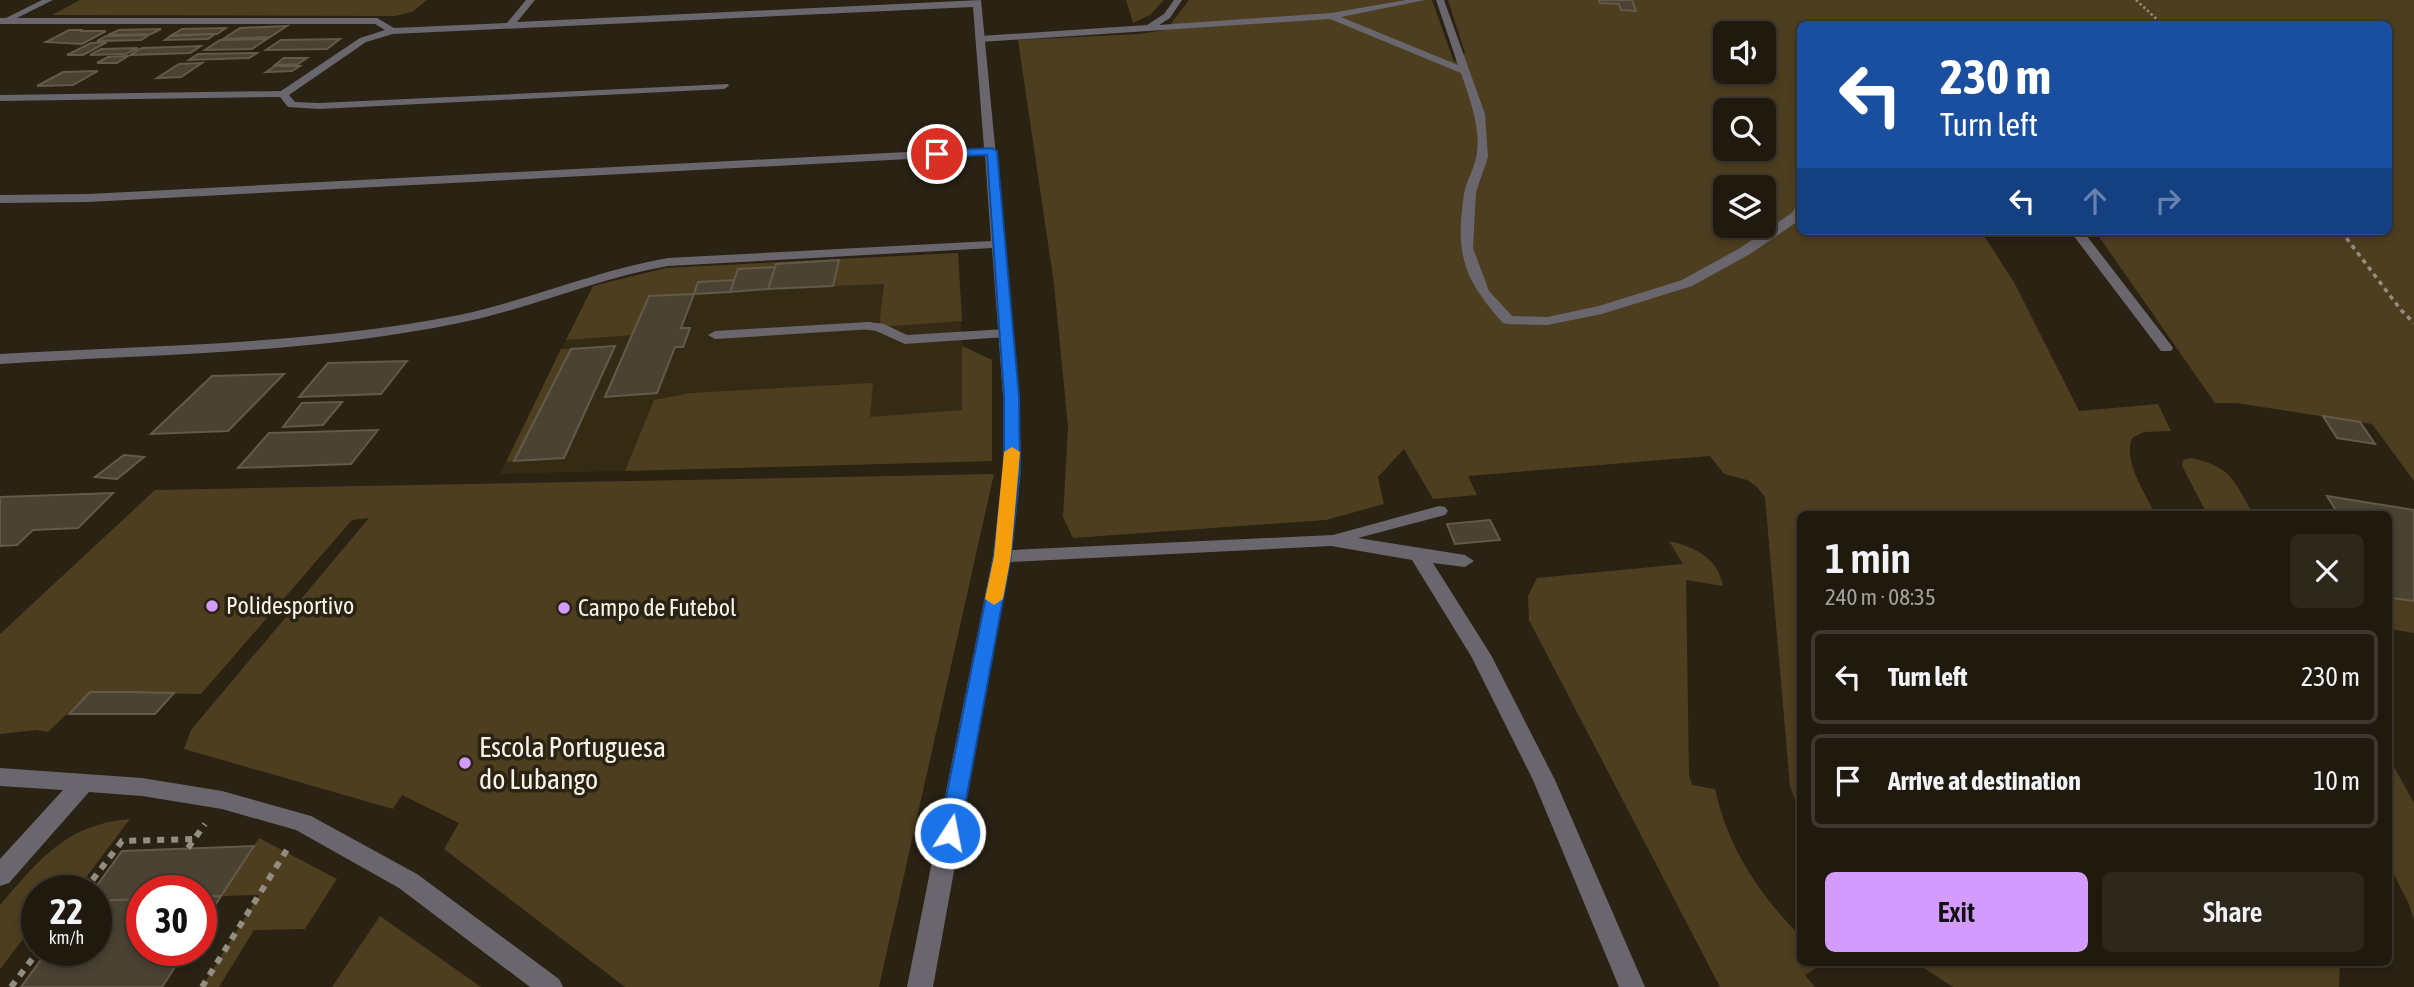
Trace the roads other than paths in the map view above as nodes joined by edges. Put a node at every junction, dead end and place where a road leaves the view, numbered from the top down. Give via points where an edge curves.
1 (48, 0) edge
2 (531, 0) edge
3 (744, 0) edge
4 (1178, 0) edge
5 (1421, 0) edge
6 (1440, 0) edge
7 (977, 2) edge
8 (731, 16) junction
9 (1331, 16) junction
10 (508, 27) junction
11 (1148, 27) junction
12 (392, 31) junction
13 (980, 39) junction
14 (1466, 72) junction
15 (724, 86) dead end
16 (283, 94) junction
17 (0, 98) edge
18 (992, 151) junction
19 (0, 199) edge
20 (1797, 215) edge
21 (2079, 235) edge
22 (999, 244) junction
23 (1006, 333) junction
24 (715, 335) dead end
25 (2166, 348) dead end
26 (0, 359) edge
27 (1439, 512) dead end
28 (1331, 540) junction
29 (1002, 556) junction
30 (1420, 557) junction
31 (1465, 561) dead end
32 (0, 777) edge
33 (83, 783) junction
34 (0, 876) edge
35 (550, 987) edge
36 (920, 987) edge
37 (1632, 987) edge

1 - 12 street via 0,21 377,21
2 - 10 street
3 - 8 street
4 - 11 street via 1167,16
5 - 9 street
6 - 14 street
7 - 8 street
7 - 13 street
8 - 10 street
9 - 11 street
9 - 14 street
10 - 12 street
11 - 13 street
12 - 16 street via 363,40
13 - 18 street
14 - 20 street via 1480,114 1482,157 1470,192 1466,248 1483,292 1508,320 1547,321 1591,312 1687,283
15 - 16 street via 319,106 292,106
16 - 17 street
18 - 19 street
18 - 22 street
21 - 25 street
22 - 23 street
22 - 26 street via 668,262 459,319 348,338
23 - 24 street via 905,340 868,326
23 - 29 street via 1012,469
27 - 28 street
28 - 29 street
28 - 30 street
29 - 36 street
30 - 31 street
30 - 37 street via 1481,655 1544,780
32 - 33 street
33 - 34 street
33 - 35 street via 222,800 303,823 408,880

